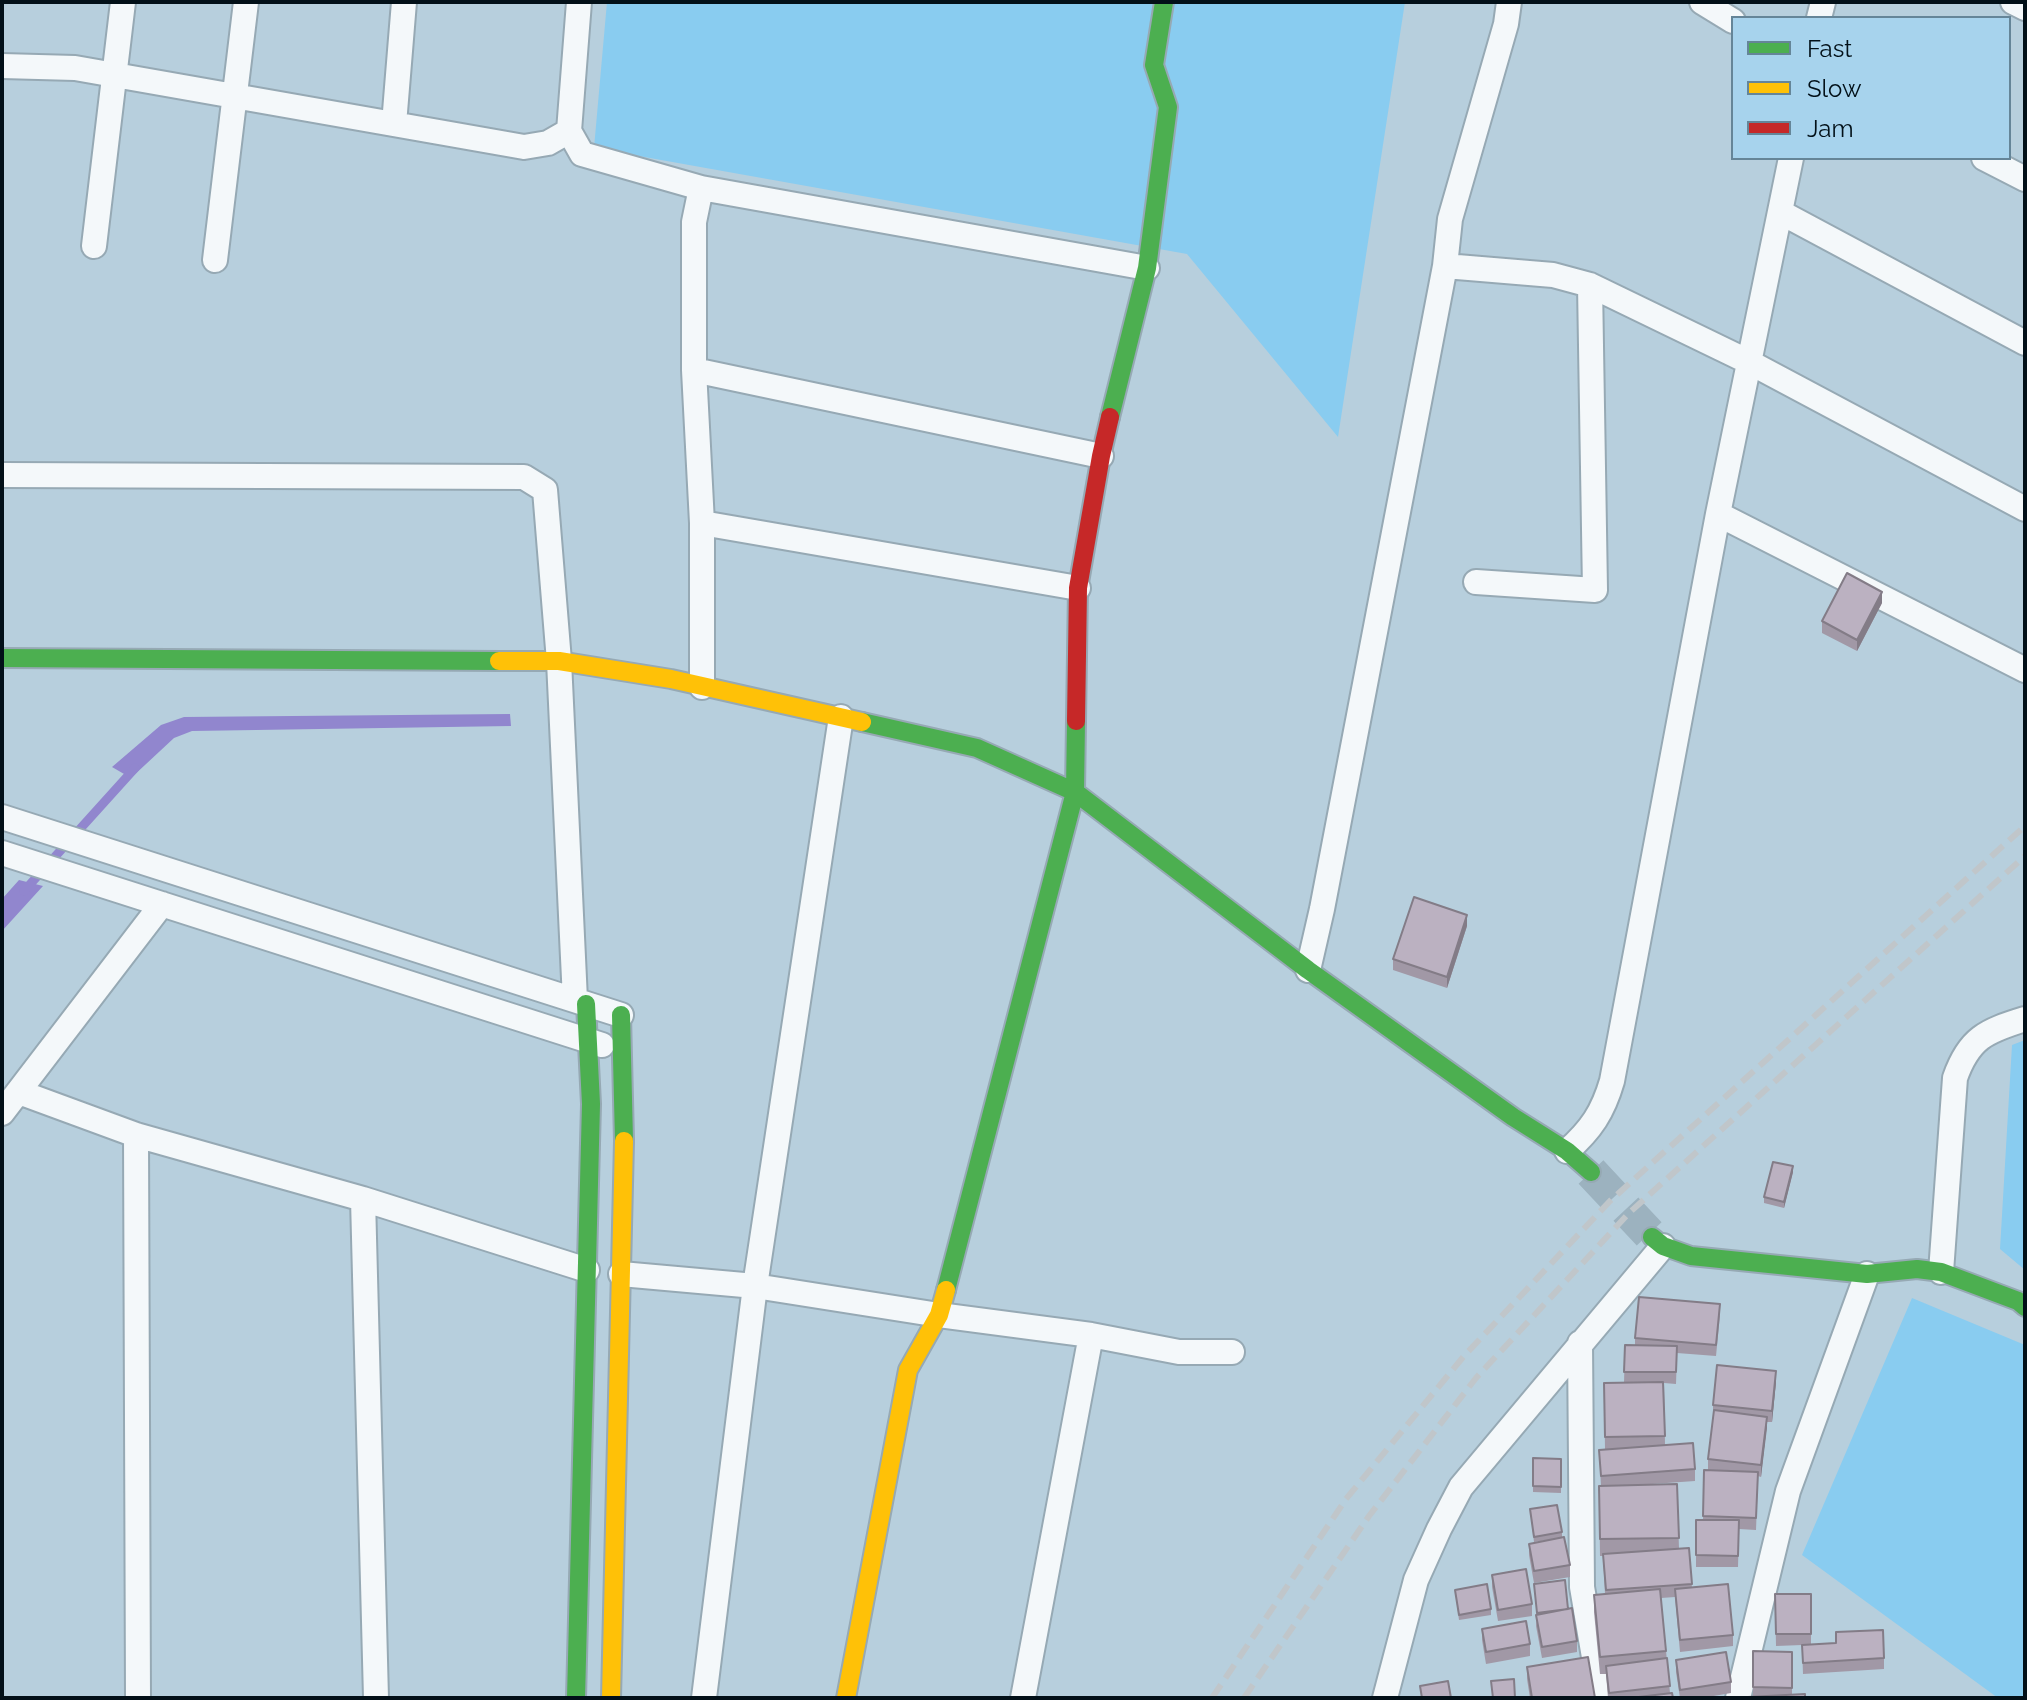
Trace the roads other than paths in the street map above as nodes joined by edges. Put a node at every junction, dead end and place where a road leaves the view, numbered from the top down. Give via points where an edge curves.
1 (123, 2) edge
2 (246, 2) edge
3 (404, 2) edge
4 (579, 2) edge
5 (1164, 2) edge
6 (1509, 2) edge
7 (1702, 2) edge
8 (2013, 2) edge
9 (2025, 8) edge
10 (1731, 20) edge
11 (2, 66) edge
12 (115, 75) junction
13 (236, 96) junction
14 (394, 124) junction
15 (569, 131) junction
16 (1791, 160) edge
17 (1988, 160) edge
18 (2025, 179) edge
19 (701, 188) junction
20 (1780, 212) junction
21 (94, 246) dead end
22 (215, 260) dead end
23 (1445, 266) junction
24 (1147, 268) junction
25 (1590, 285) junction
26 (2025, 343) edge
27 (1749, 362) junction
28 (694, 370) junction
29 (1101, 456) junction
30 (2, 475) edge
31 (2025, 509) edge
32 (1718, 514) junction
33 (702, 523) junction
34 (1476, 582) dead end
35 (1078, 588) junction
36 (2, 658) edge
37 (559, 661) junction
38 (2025, 670) edge
39 (702, 687) junction
40 (841, 717) junction
41 (1075, 792) junction
42 (2, 817) edge
43 (2, 853) edge
44 (162, 904) junction
45 (1308, 970) junction
46 (580, 1002) junction
47 (621, 1015) joint
48 (2025, 1019) edge
49 (588, 1041) junction
50 (623, 1052) junction
51 (19, 1092) junction
52 (2, 1113) edge
53 (136, 1135) junction
54 (1567, 1151) junction
55 (1591, 1172) tunnel mouth
56 (363, 1199) junction
57 (1657, 1242) joint
58 (587, 1270) junction
59 (1941, 1272) junction
60 (621, 1274) junction
61 (1867, 1274) junction
62 (755, 1286) junction
63 (2025, 1307) edge
64 (939, 1315) junction
65 (1091, 1335) junction
66 (1580, 1343) junction
67 (1232, 1352) dead end
68 (138, 1698) edge
69 (376, 1698) edge
70 (576, 1698) edge
71 (611, 1698) edge
72 (704, 1698) edge
73 (846, 1698) edge
74 (1023, 1698) edge
75 (1385, 1698) edge
76 (1601, 1698) edge
77 (1738, 1698) edge

1 - 12 street
2 - 13 street
3 - 14 street
4 - 15 street
5 - 24 street via 1154,65 1168,107
6 - 23 street via 1450,219
7 - 10 street
8 - 9 street
11 - 12 street
12 - 13 street
12 - 21 street
13 - 14 street
13 - 22 street
14 - 15 street via 524,147 548,143
15 - 19 street via 582,154
16 - 20 street
17 - 18 street
19 - 24 street
19 - 28 street via 694,222
20 - 26 street
20 - 27 street
23 - 25 street via 1553,275
23 - 45 street
24 - 29 street
25 - 27 street
25 - 34 street via 1595,590
27 - 31 street
27 - 32 street
28 - 29 street
28 - 33 street
29 - 35 street
30 - 37 street via 524,477 545,490
32 - 38 street
32 - 54 street via 1612,1081 1595,1124
33 - 35 street
33 - 39 street
35 - 41 street
36 - 37 street
37 - 39 street
37 - 46 street
39 - 40 street
40 - 41 street via 977,748
40 - 62 street
41 - 45 street
41 - 64 street
42 - 46 street
43 - 44 street
44 - 49 street
44 - 51 street
45 - 54 street
46 - 47 street
46 - 49 street
47 - 50 street
48 - 59 street via 1982,1035 1964,1054 1955,1078
49 - 50 street
49 - 58 street
50 - 60 street
51 - 52 street
51 - 53 street
53 - 56 street
53 - 68 street
54 - 55 street
56 - 58 street
56 - 69 street
57 - 61 street via 1691,1256
57 - 66 street
58 - 70 street
59 - 61 street
59 - 63 street
60 - 62 street
60 - 71 street
61 - 77 street via 1788,1491
62 - 64 street
62 - 72 street
64 - 65 street
64 - 73 street via 908,1370
65 - 67 street via 1179,1352
65 - 74 street
66 - 75 street via 1461,1487 1416,1580
66 - 76 street via 1582,1587

